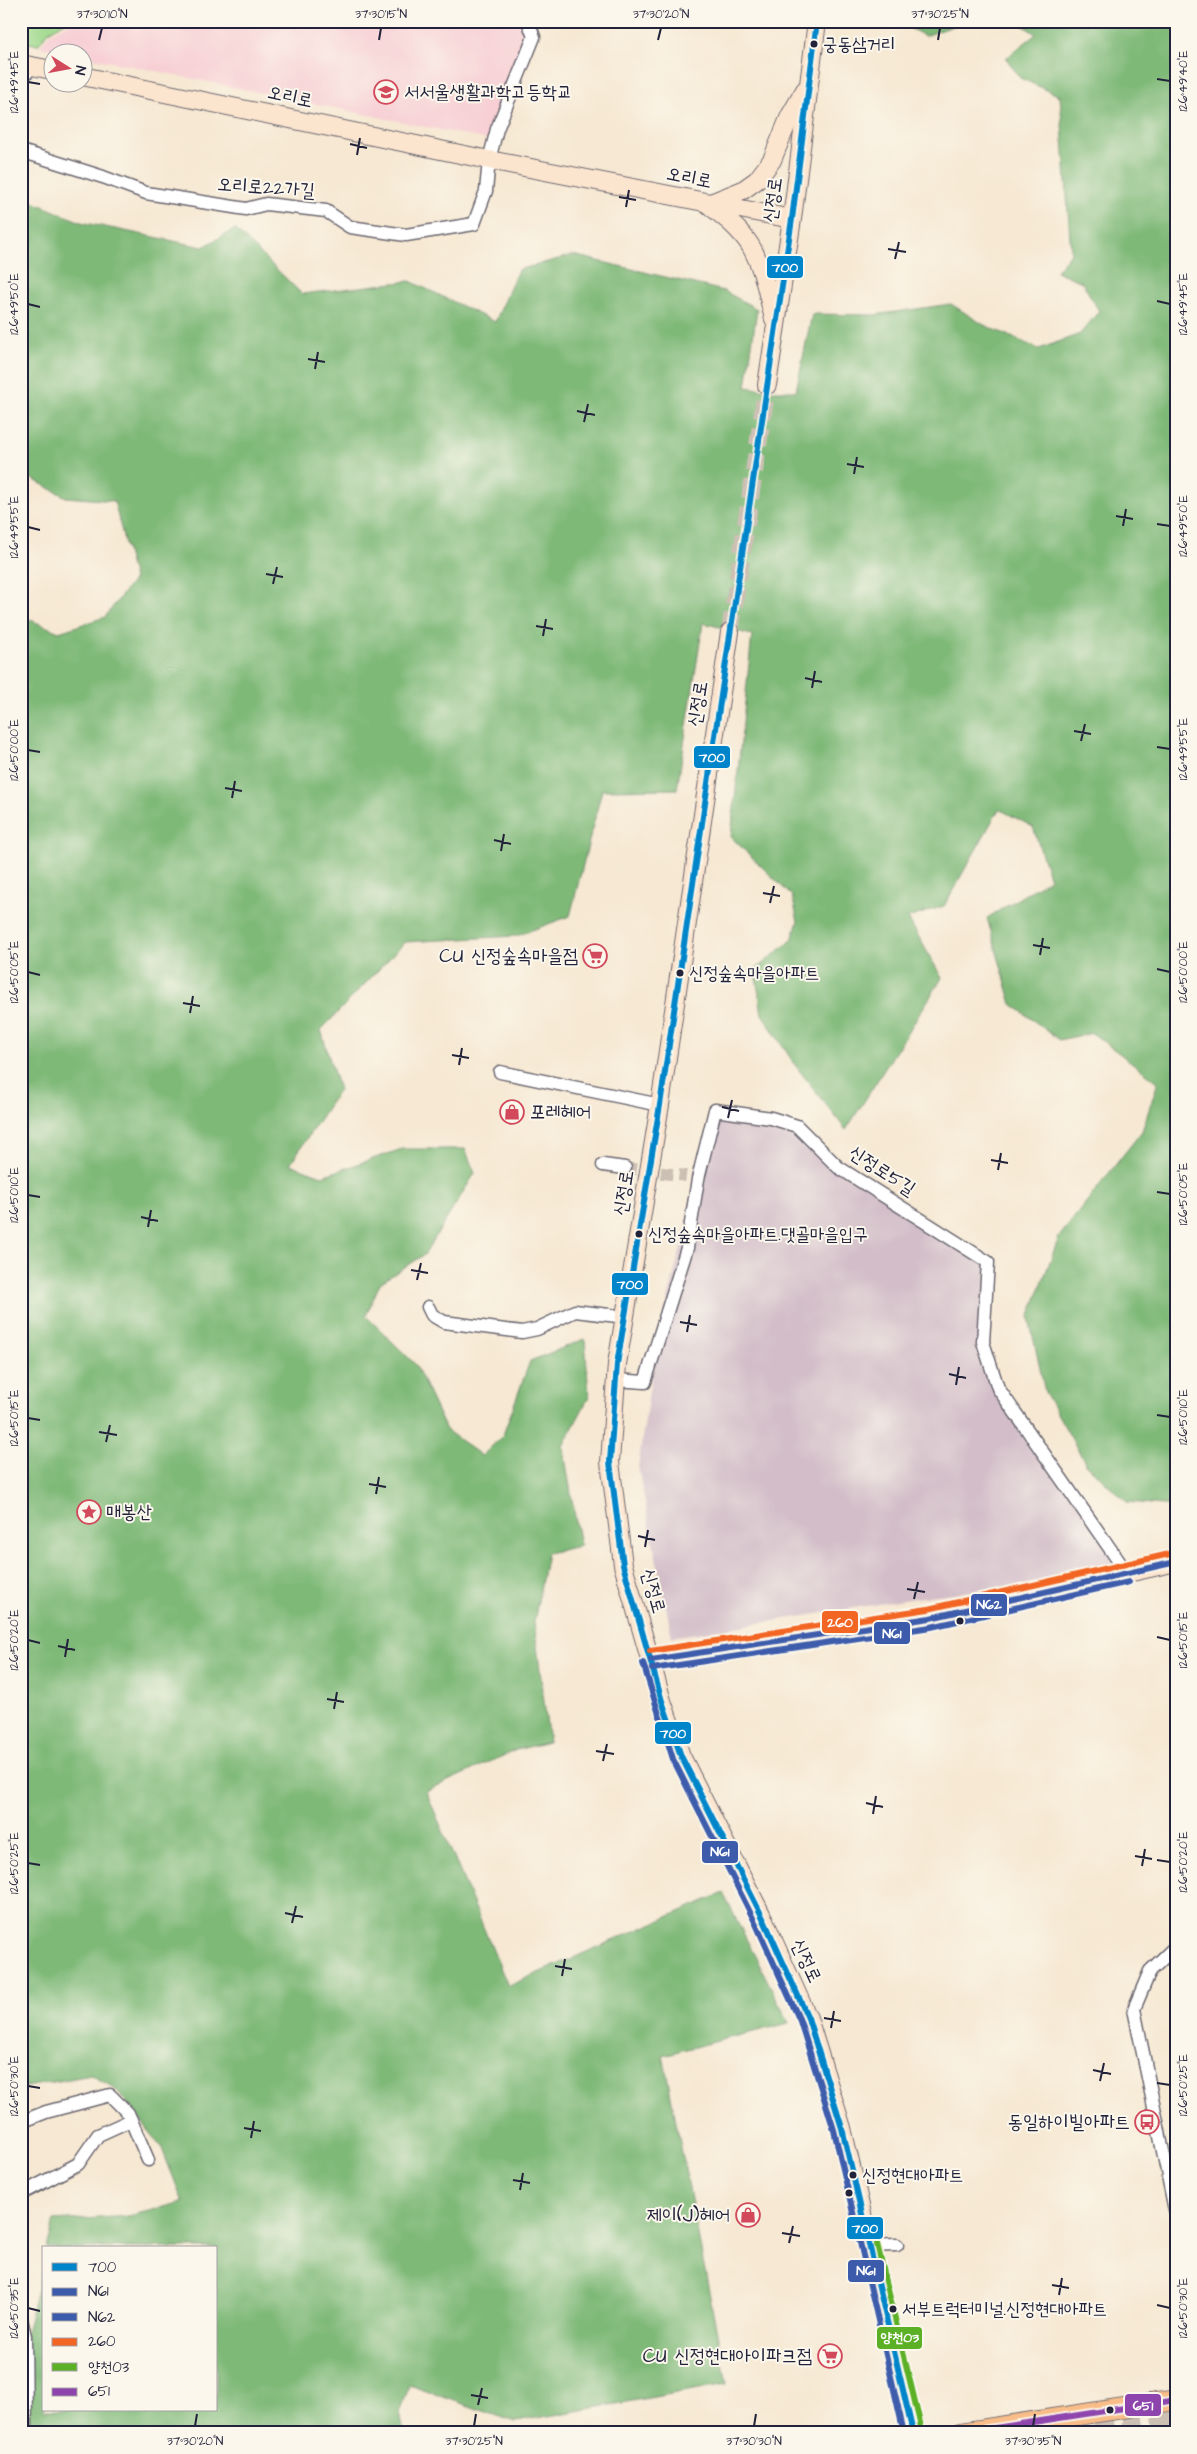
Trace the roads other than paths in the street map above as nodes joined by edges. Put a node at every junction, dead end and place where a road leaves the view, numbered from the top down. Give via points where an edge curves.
1 (528, 21) edge
2 (817, 21) edge
3 (25, 69) edge
4 (42, 70) edge
5 (92, 78) edge
6 (810, 80) junction
7 (21, 151) edge
8 (489, 160) junction
9 (708, 204) junction
10 (792, 219) junction
11 (776, 327) junction
12 (767, 385) tunnel mouth
13 (730, 632) tunnel mouth
14 (500, 1072) dead end
15 (660, 1105) junction
16 (603, 1165) dead end
17 (625, 1168) tunnel mouth
18 (428, 1307) dead end
19 (626, 1317) junction
20 (615, 1380) junction
21 (1176, 1562) edge
22 (1127, 1573) junction
23 (651, 1660) junction
24 (1176, 1946) edge
25 (130, 2120) junction
26 (21, 2122) edge
27 (148, 2160) dead end
28 (21, 2194) edge
29 (1176, 2215) edge
30 (897, 2245) dead end
31 (868, 2246) junction
32 (21, 2319) edge
33 (1176, 2400) edge
34 (26, 2433) edge
35 (912, 2433) edge
36 (960, 2433) edge

1 - 8 street via 534,37 497,129
2 - 6 main road, 신정로
3 - 4 main road
5 - 8 main road, 오리로
6 - 9 main road via 766,170 743,190
6 - 10 main road, 신정로
7 - 8 street, 오리로22가길 via 146,193 246,209 266,204 326,211 350,228 406,235 474,224 486,191
8 - 9 main road, 오리로
9 - 10 main road, 오리로
9 - 11 main road via 739,231 750,246
10 - 11 main road, 신정로
11 - 12 main road, 신정로
13 - 15 main road, 신정로
14 - 15 street
15 - 19 main road, 신정로
16 - 17 street
18 - 19 street via 432,1315 444,1322 522,1332 537,1329 575,1311
19 - 20 main road, 신정로
20 - 22 street, 신정로5길 via 644,1382 687,1248 692,1177 715,1110 771,1118 797,1126 838,1167 988,1262 983,1342 998,1388
20 - 23 main road, 신정로 via 610,1462 623,1565
21 - 22 main road
22 - 23 main road via 930,1618
23 - 31 main road, 신정로 via 681,1756 764,1920 808,2018 842,2128
24 - 29 street via 1150,1971 1134,2009
25 - 26 street via 128,2113 110,2095
25 - 27 street
25 - 28 street via 98,2135 78,2164
30 - 31 street
31 - 35 main road, 신정로
32 - 34 street via 25,2336
33 - 36 main road

